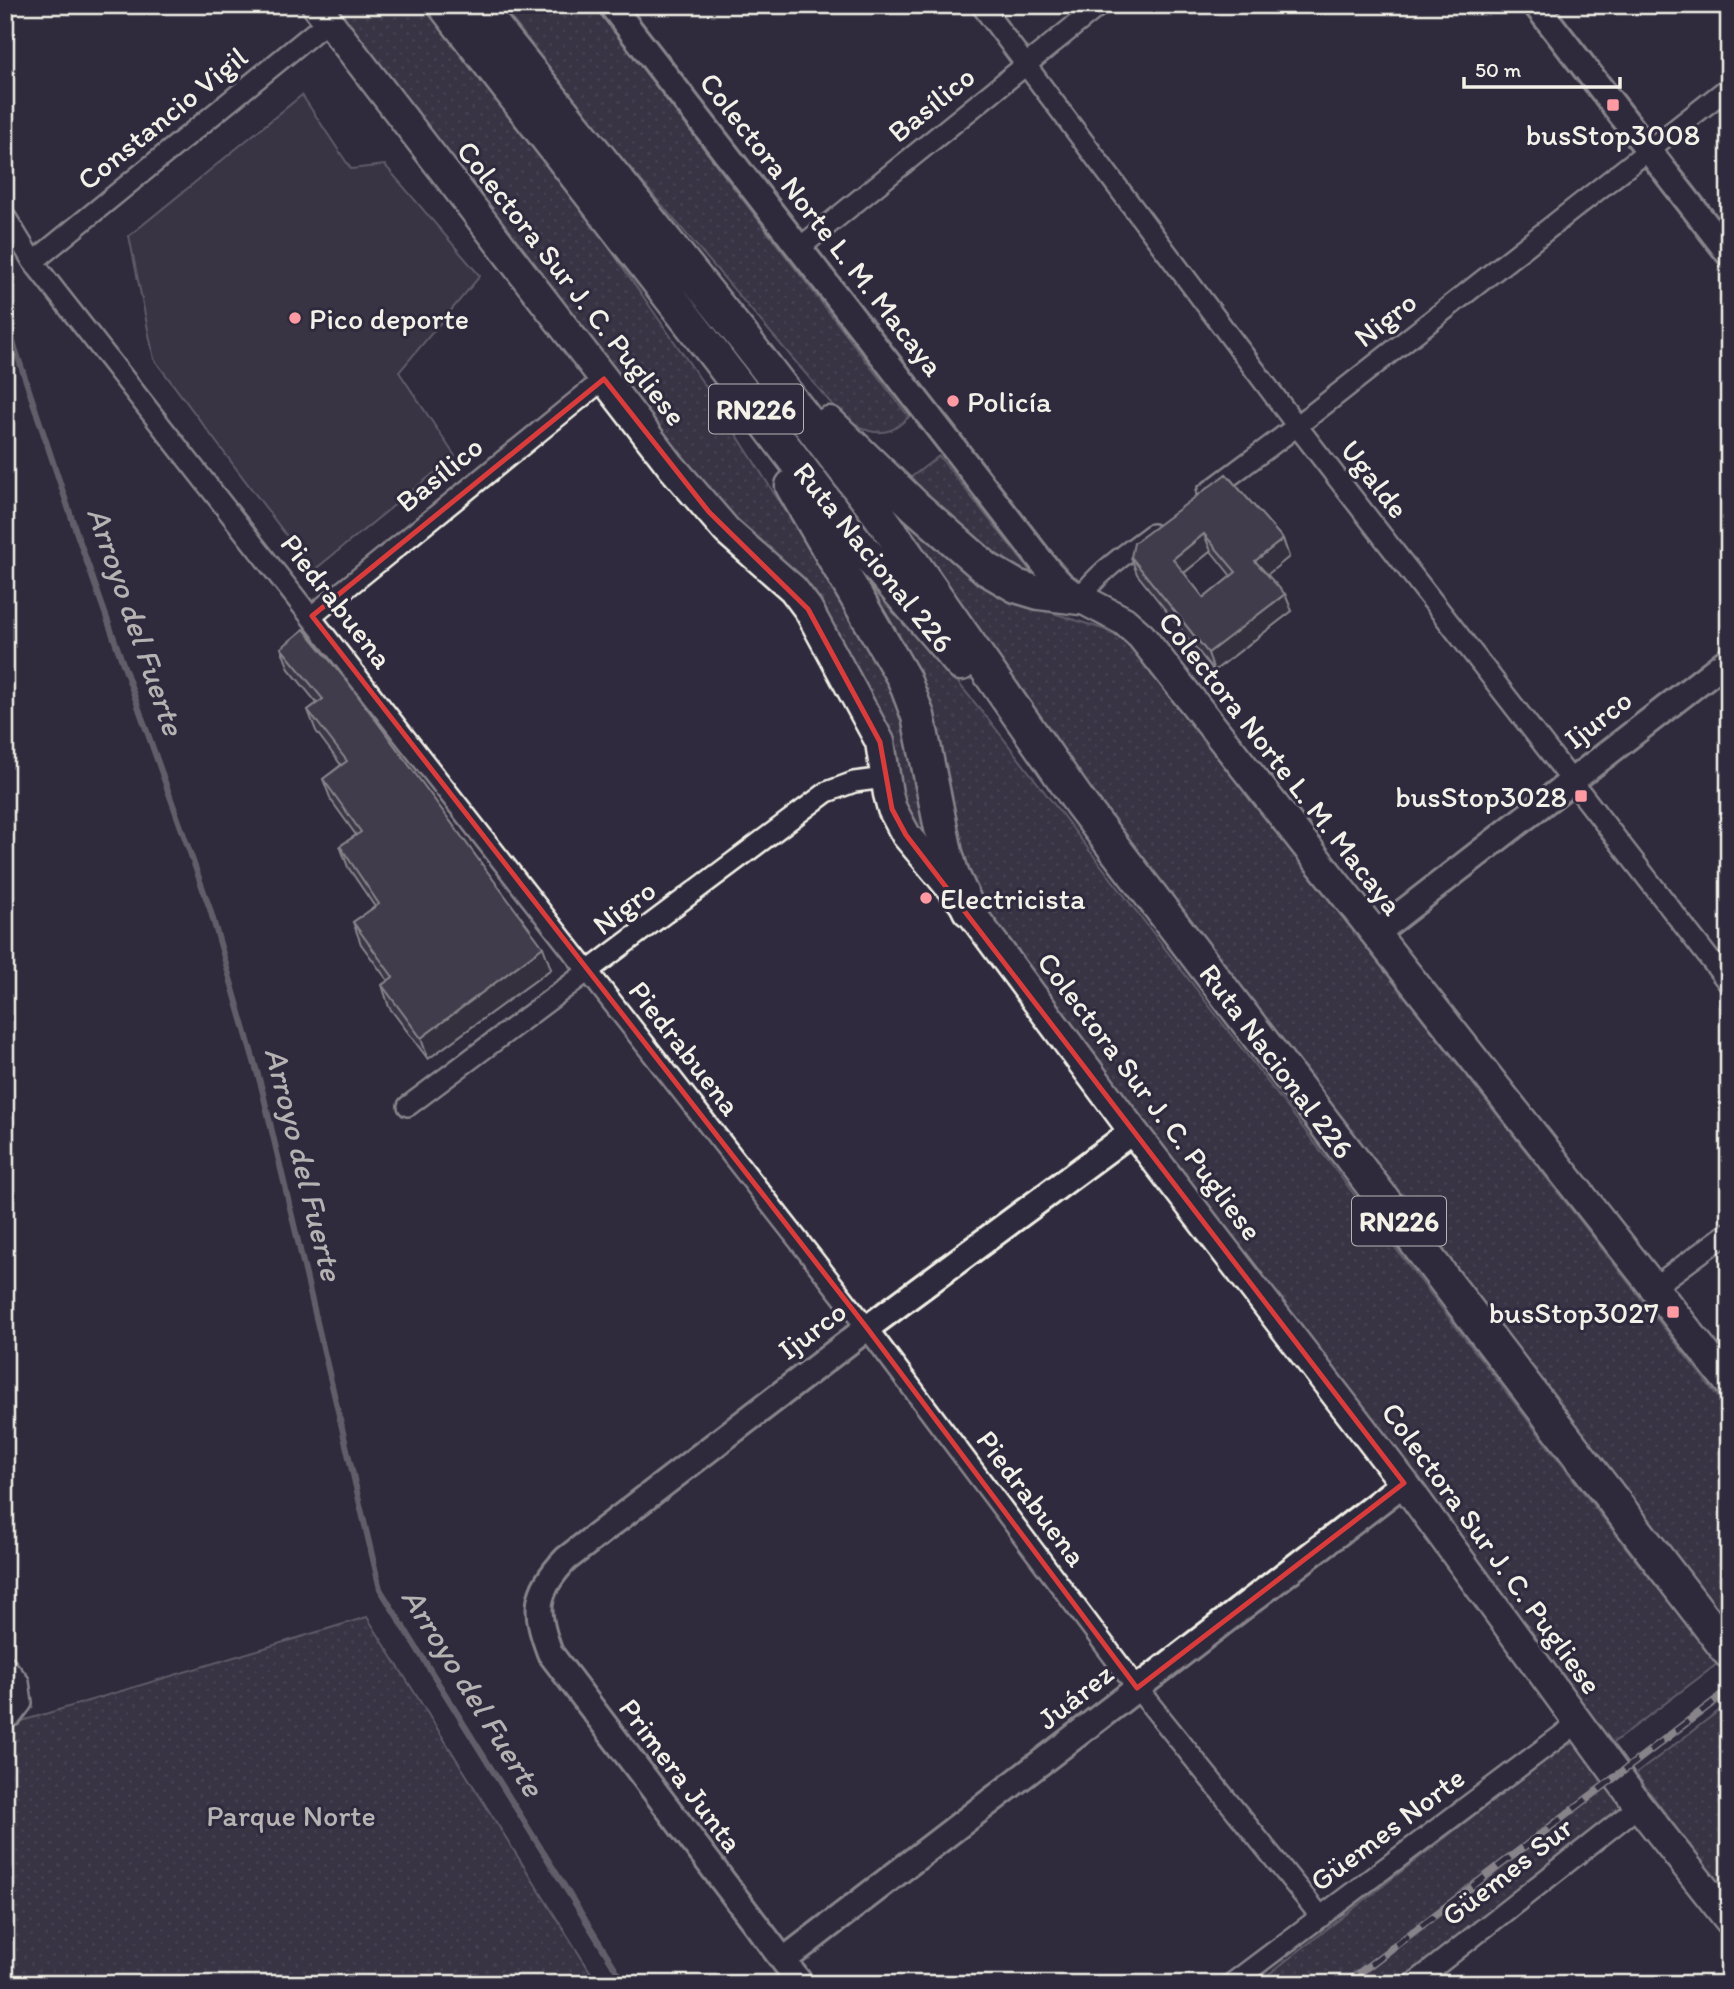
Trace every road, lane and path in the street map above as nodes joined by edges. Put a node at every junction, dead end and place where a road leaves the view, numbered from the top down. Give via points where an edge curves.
1 (444, 5) edge
2 (477, 5) edge
3 (611, 5) edge
4 (981, 5) edge
5 (1100, 5) edge
6 (1536, 5) edge
7 (322, 13) edge
8 (1027, 65) junction
9 (1729, 87) edge
10 (1648, 149) junction
11 (5, 216) edge
12 (798, 249) junction
13 (1729, 254) edge
14 (33, 261) junction
15 (742, 336) junction
16 (717, 358) junction
17 (604, 379) junction
18 (1297, 426) junction
19 (1197, 501) edge
20 (1163, 526) edge
21 (1080, 598) junction
22 (312, 616) junction
23 (1729, 659) edge
24 (885, 778) junction
25 (1570, 781) junction
26 (1080, 803) junction
27 (969, 910) junction
28 (1375, 934) junction
29 (587, 971) junction
30 (1729, 984) edge
31 (408, 1106) dead end
32 (1133, 1130) junction
33 (1729, 1232) edge
34 (1654, 1287) junction
35 (867, 1328) junction
36 (1729, 1383) edge
37 (1404, 1483) junction
38 (541, 1592) joint
39 (1724, 1645) edge
40 (5, 1665) edge
41 (1137, 1688) junction
42 (5, 1718) edge
43 (1578, 1722) junction
44 (1639, 1806) junction
45 (1321, 1917) junction
46 (1729, 1920) edge
47 (784, 1960) junction
48 (801, 1984) edge
49 (1231, 1984) edge
50 (1413, 1984) edge

1 - 16 highway, Ruta Nacional 226 / RN226
2 - 15 highway, Ruta Nacional 226 / RN226
3 - 12 street, Colectora Norte L. M. Macaya
4 - 8 street, Ugalde
5 - 8 street, Basílico
6 - 10 street
7 - 14 street, Constancio Vigil
7 - 17 main road, Colectora Sur J. C. Pugliese
8 - 12 street, Basílico
8 - 18 street, Ugalde
9 - 10 street, Nigro
10 - 13 street
10 - 18 street, Nigro
11 - 14 street, Piedrabuena
12 - 21 street, Colectora Norte L. M. Macaya via 1049,571
14 - 22 street, Piedrabuena
15 - 21 highway via 887,480 988,569 1016,586
15 - 26 highway, Ruta Nacional 226 / RN226 via 880,516
16 - 26 highway, Ruta Nacional 226 / RN226 via 854,539
16 - 27 highway via 904,679 918,716 946,853
17 - 22 street, Basílico
17 - 24 main road, Colectora Sur J. C. Pugliese via 709,512 793,589 808,609 873,726
18 - 19 street, Nigro
18 - 25 street, Ugalde
20 - 21 street via 1108,567
21 - 28 main road, Colectora Norte L. M. Macaya via 1124,621 1141,636
22 - 29 street, Piedrabuena
23 - 25 street, Ijurco
24 - 27 main road, Colectora Sur J. C. Pugliese via 892,809 905,835
24 - 29 street, Nigro via 827,792
25 - 28 street, Ijurco
25 - 30 street, Ugalde
26 - 39 highway, Ruta Nacional 226 / RN226
27 - 32 main road, Colectora Sur J. C. Pugliese
28 - 34 main road, Colectora Norte L. M. Macaya
29 - 31 street, Nigro
29 - 35 street, Piedrabuena
32 - 35 street, Ijurco
32 - 37 main road, Colectora Sur J. C. Pugliese
33 - 34 street
34 - 36 main road, Colectora Norte L. M. Macaya
35 - 38 street, Ijurco via 566,1559
35 - 41 street, Piedrabuena
37 - 41 street, Juárez
37 - 43 main road, Colectora Sur J. C. Pugliese
38 - 47 street, Primera Junta via 539,1611 550,1653
40 - 42 street via 19,1682 22,1703
41 - 45 street, Piedrabuena
41 - 47 street, Juárez
43 - 44 main road, Colectora Sur J. C. Pugliese
43 - 45 street, Güemes Norte
44 - 46 main road, Colectora Sur J. C. Pugliese
44 - 50 street, Güemes Sur
45 - 49 street, Güemes Norte
47 - 48 street, Primera Junta

